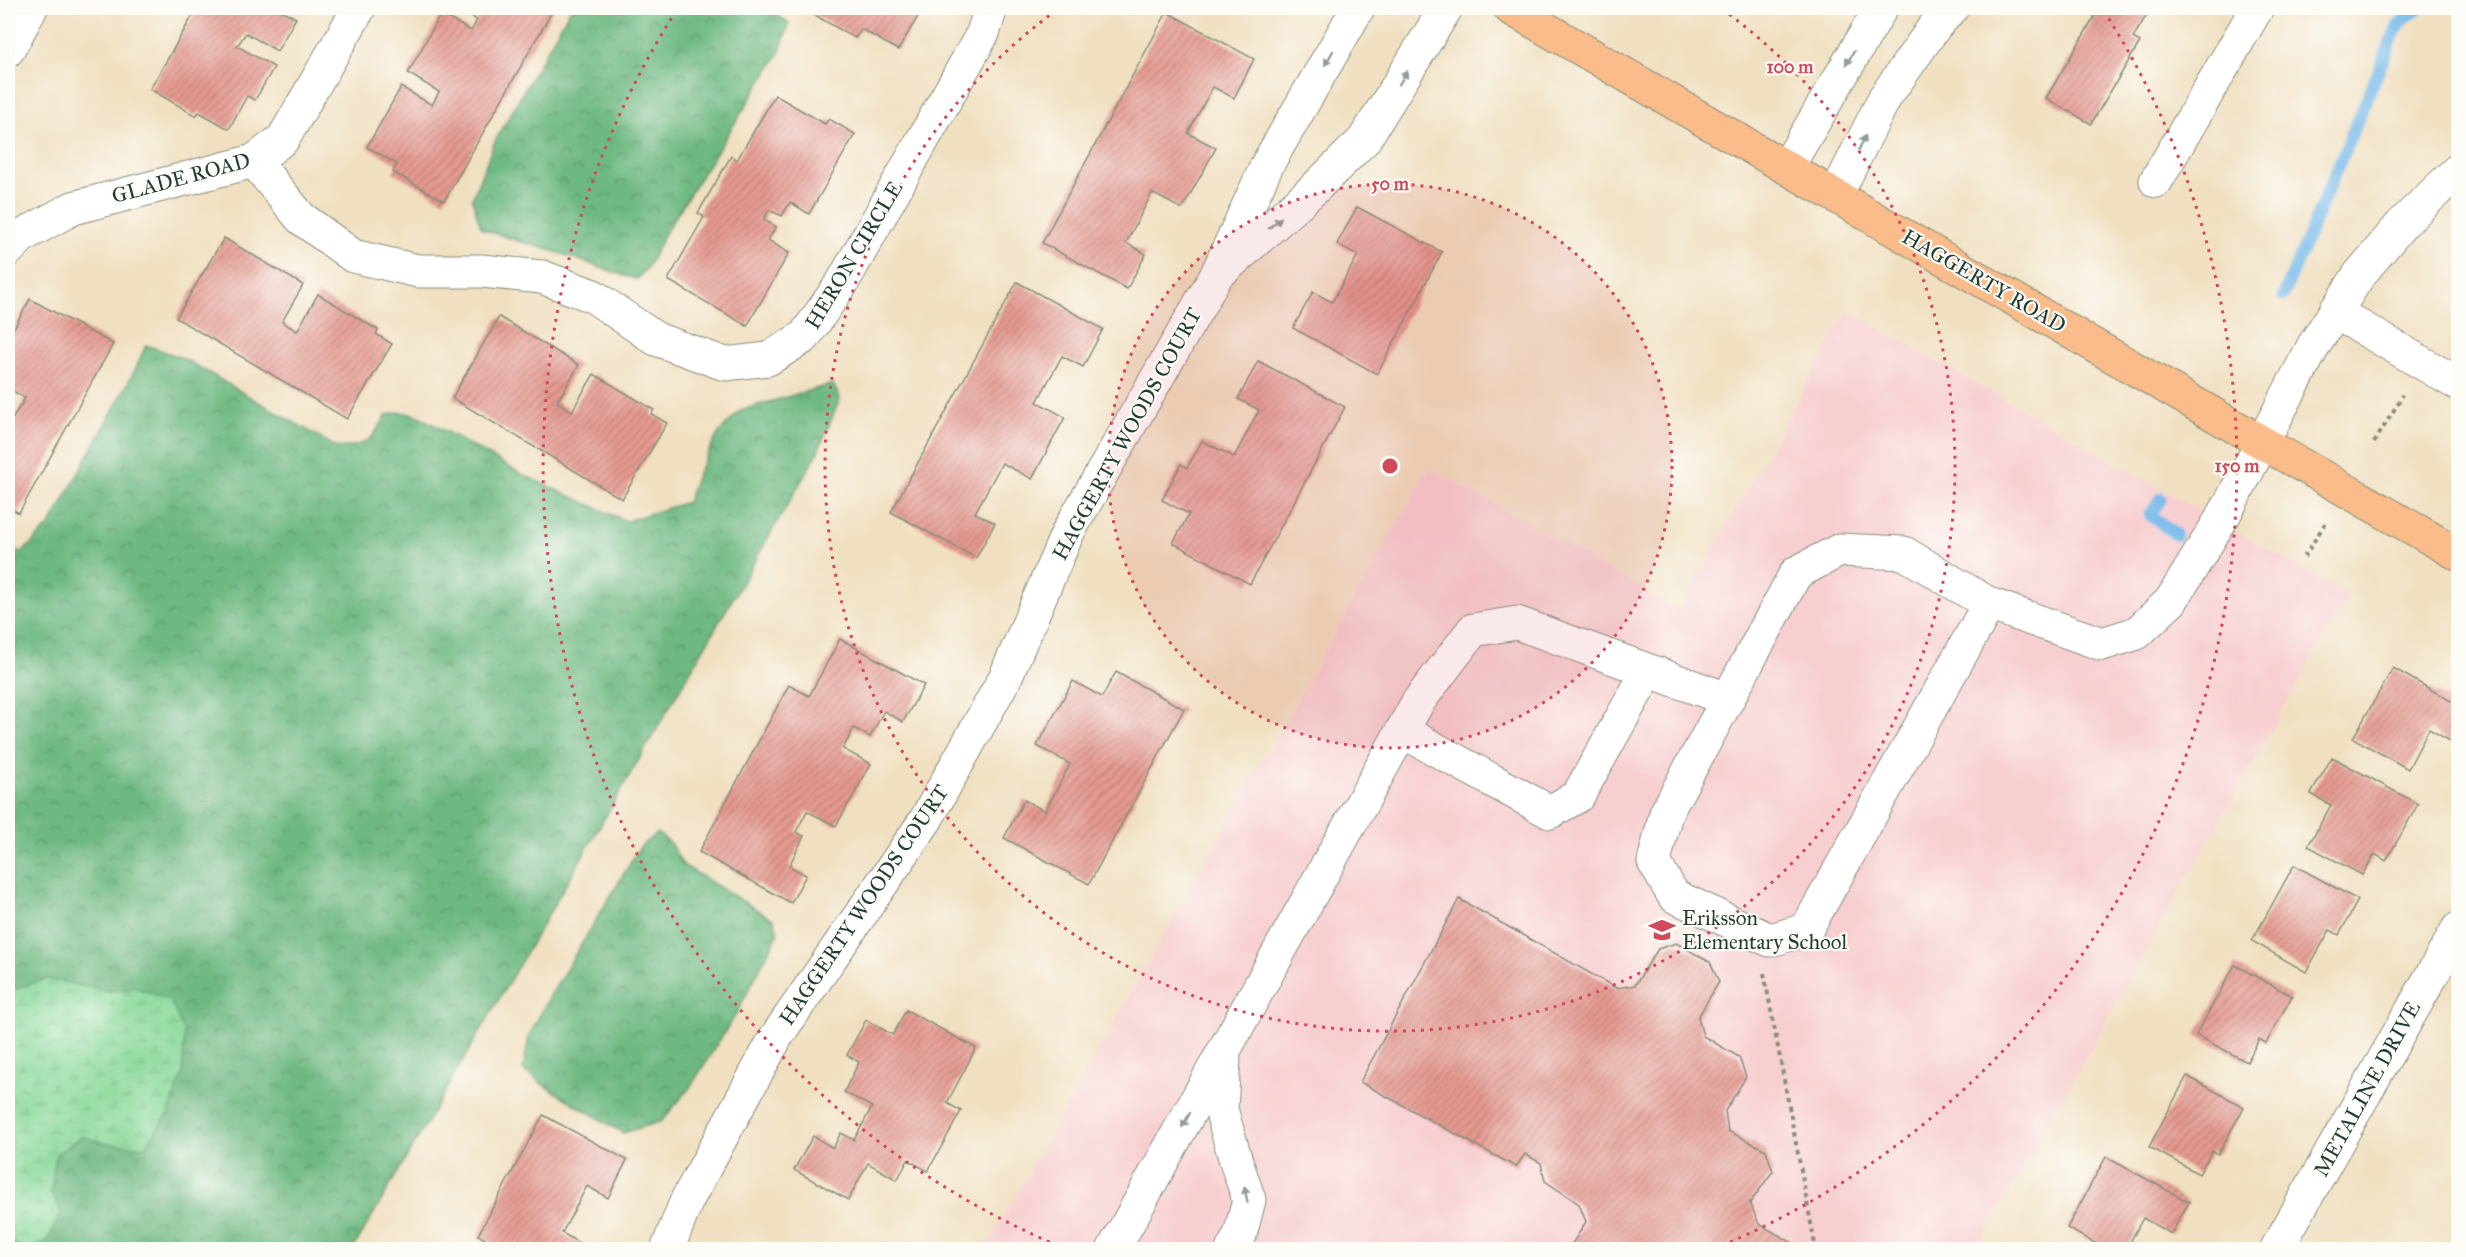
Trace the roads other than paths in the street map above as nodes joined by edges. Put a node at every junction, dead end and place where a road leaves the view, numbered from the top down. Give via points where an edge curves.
1 (31, 8) edge
2 (359, 8) edge
3 (991, 8) edge
4 (1358, 8) edge
5 (1446, 8) edge
6 (1510, 8) edge
7 (1881, 8) edge
8 (1952, 8) edge
9 (2258, 8) edge
10 (8, 50) edge
11 (254, 161) junction
12 (1787, 167) junction
13 (2458, 170) edge
14 (2156, 181) dead end
15 (1836, 195) junction
16 (8, 250) edge
17 (1216, 276) junction
18 (2335, 312) junction
19 (2458, 384) edge
20 (2263, 443) junction
21 (2458, 554) edge
22 (1989, 604) junction
23 (1648, 671) junction
24 (1727, 699) junction
25 (1402, 731) junction
26 (2458, 929) edge
27 (2450, 964) edge
28 (1225, 1051) junction
29 (667, 1250) edge
30 (1113, 1250) edge
31 (1232, 1250) edge
32 (2276, 1250) edge

1 - 10 street
2 - 11 street, GLADE ROAD via 283,139
3 - 11 street, HERON CIRCLE via 983,33 842,283 804,337 768,359 724,364 666,343 593,296 542,277 481,271 417,271 353,256 301,218
4 -> 17 street, HAGGERTY WOODS COURT via 1268,163
17 -> 5 street, HAGGERTY WOODS COURT via 1364,140
6 - 12 main road, HAGGERTY ROAD
7 -> 12 street
15 -> 8 street via 1885,97
9 - 14 street
11 - 16 street, GLADE ROAD via 73,208 22,236
12 - 15 main road, HAGGERTY ROAD
13 - 18 street via 2402,224 2359,275
15 - 20 main road, HAGGERTY ROAD
17 - 29 street, HAGGERTY WOODS COURT via 1068,532 1005,678 925,821 776,1037 687,1200
18 - 19 street
18 - 20 street
20 - 21 main road, HAGGERTY ROAD
20 - 22 street via 2170,601 2137,633 2102,645
22 - 24 street via 1904,553 1840,550 1796,573
22 - 24 street via 1806,930 1770,940 1674,896 1654,862 1666,813
23 - 24 street
23 - 25 street via 1517,623 1473,630 1418,702
23 - 25 street via 1578,796 1550,812
25 - 28 street
26 - 27 street, METALINE DRIVE
27 - 32 street, METALINE DRIVE
28 -> 30 street
31 -> 28 street via 1250,1200 1221,1109

